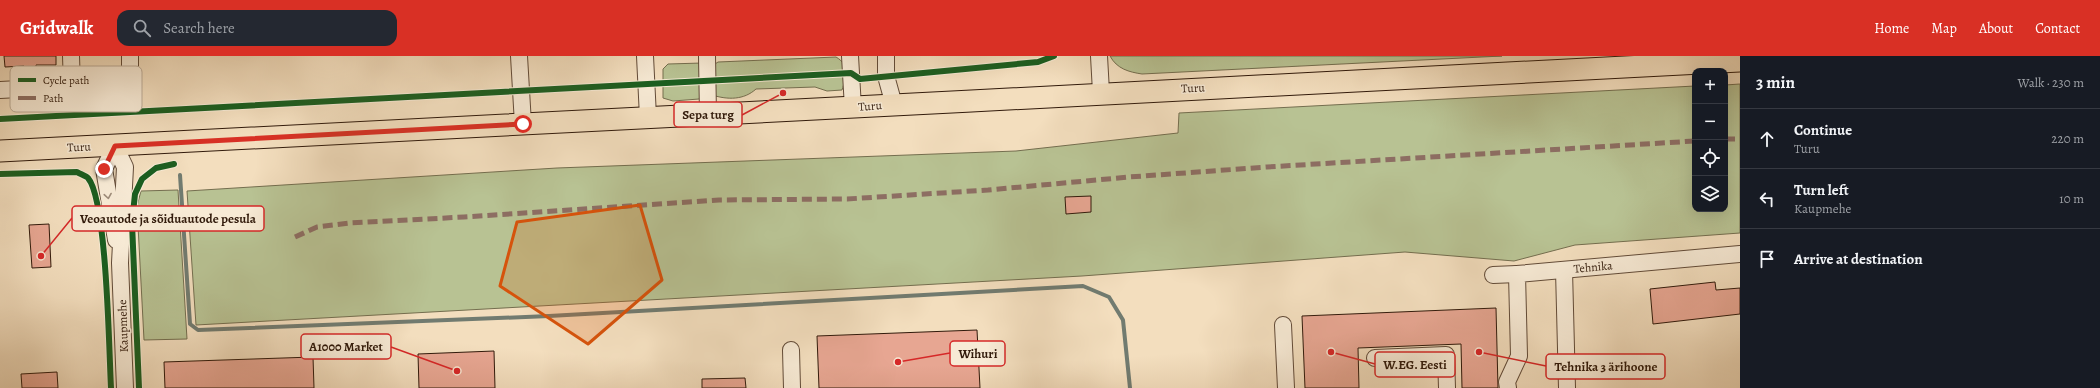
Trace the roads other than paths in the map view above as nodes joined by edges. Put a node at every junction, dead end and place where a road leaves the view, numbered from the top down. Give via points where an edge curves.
1 (71, 56) edge
2 (519, 56) edge
3 (645, 56) edge
4 (707, 56) edge
5 (850, 56) edge
6 (886, 56) edge
7 (1099, 56) edge
8 (1740, 61) edge
9 (71, 66) edge
10 (10, 89) edge
11 (0, 90) edge
12 (1101, 92) junction
13 (894, 105) junction
14 (854, 108) junction
15 (708, 114) junction
16 (648, 117) junction
17 (523, 124) junction
18 (115, 146) junction
19 (0, 151) edge
20 (1740, 254) edge
21 (1564, 270) junction
22 (1517, 274) junction
23 (1493, 275) dead end
24 (1284, 325) dead end
25 (791, 350) dead end
26 (1375, 358) dead end
27 (125, 388) edge
28 (792, 388) edge
29 (1286, 388) edge
30 (1448, 388) edge
31 (1508, 388) edge
32 (1567, 388) edge

1 - 9 street
2 - 17 street
3 - 16 street
4 - 15 street
5 - 14 street
6 - 13 street via 886,76
7 - 12 street
8 - 12 main road, Turu
10 - 11 street
12 - 13 main road, Turu
13 - 14 main road, Turu
14 - 15 main road, Turu
15 - 16 main road, Turu
16 - 17 main road, Turu
17 - 18 main road, Turu
18 - 19 main road, Turu
18 - 27 street, Kaupmehe via 125,167 120,263
20 - 21 street, Tehnika
21 - 22 street
21 - 32 street, Tehnika
22 - 23 street
22 - 31 street via 1519,356
24 - 29 street
25 - 28 street
26 - 30 street via 1446,355

